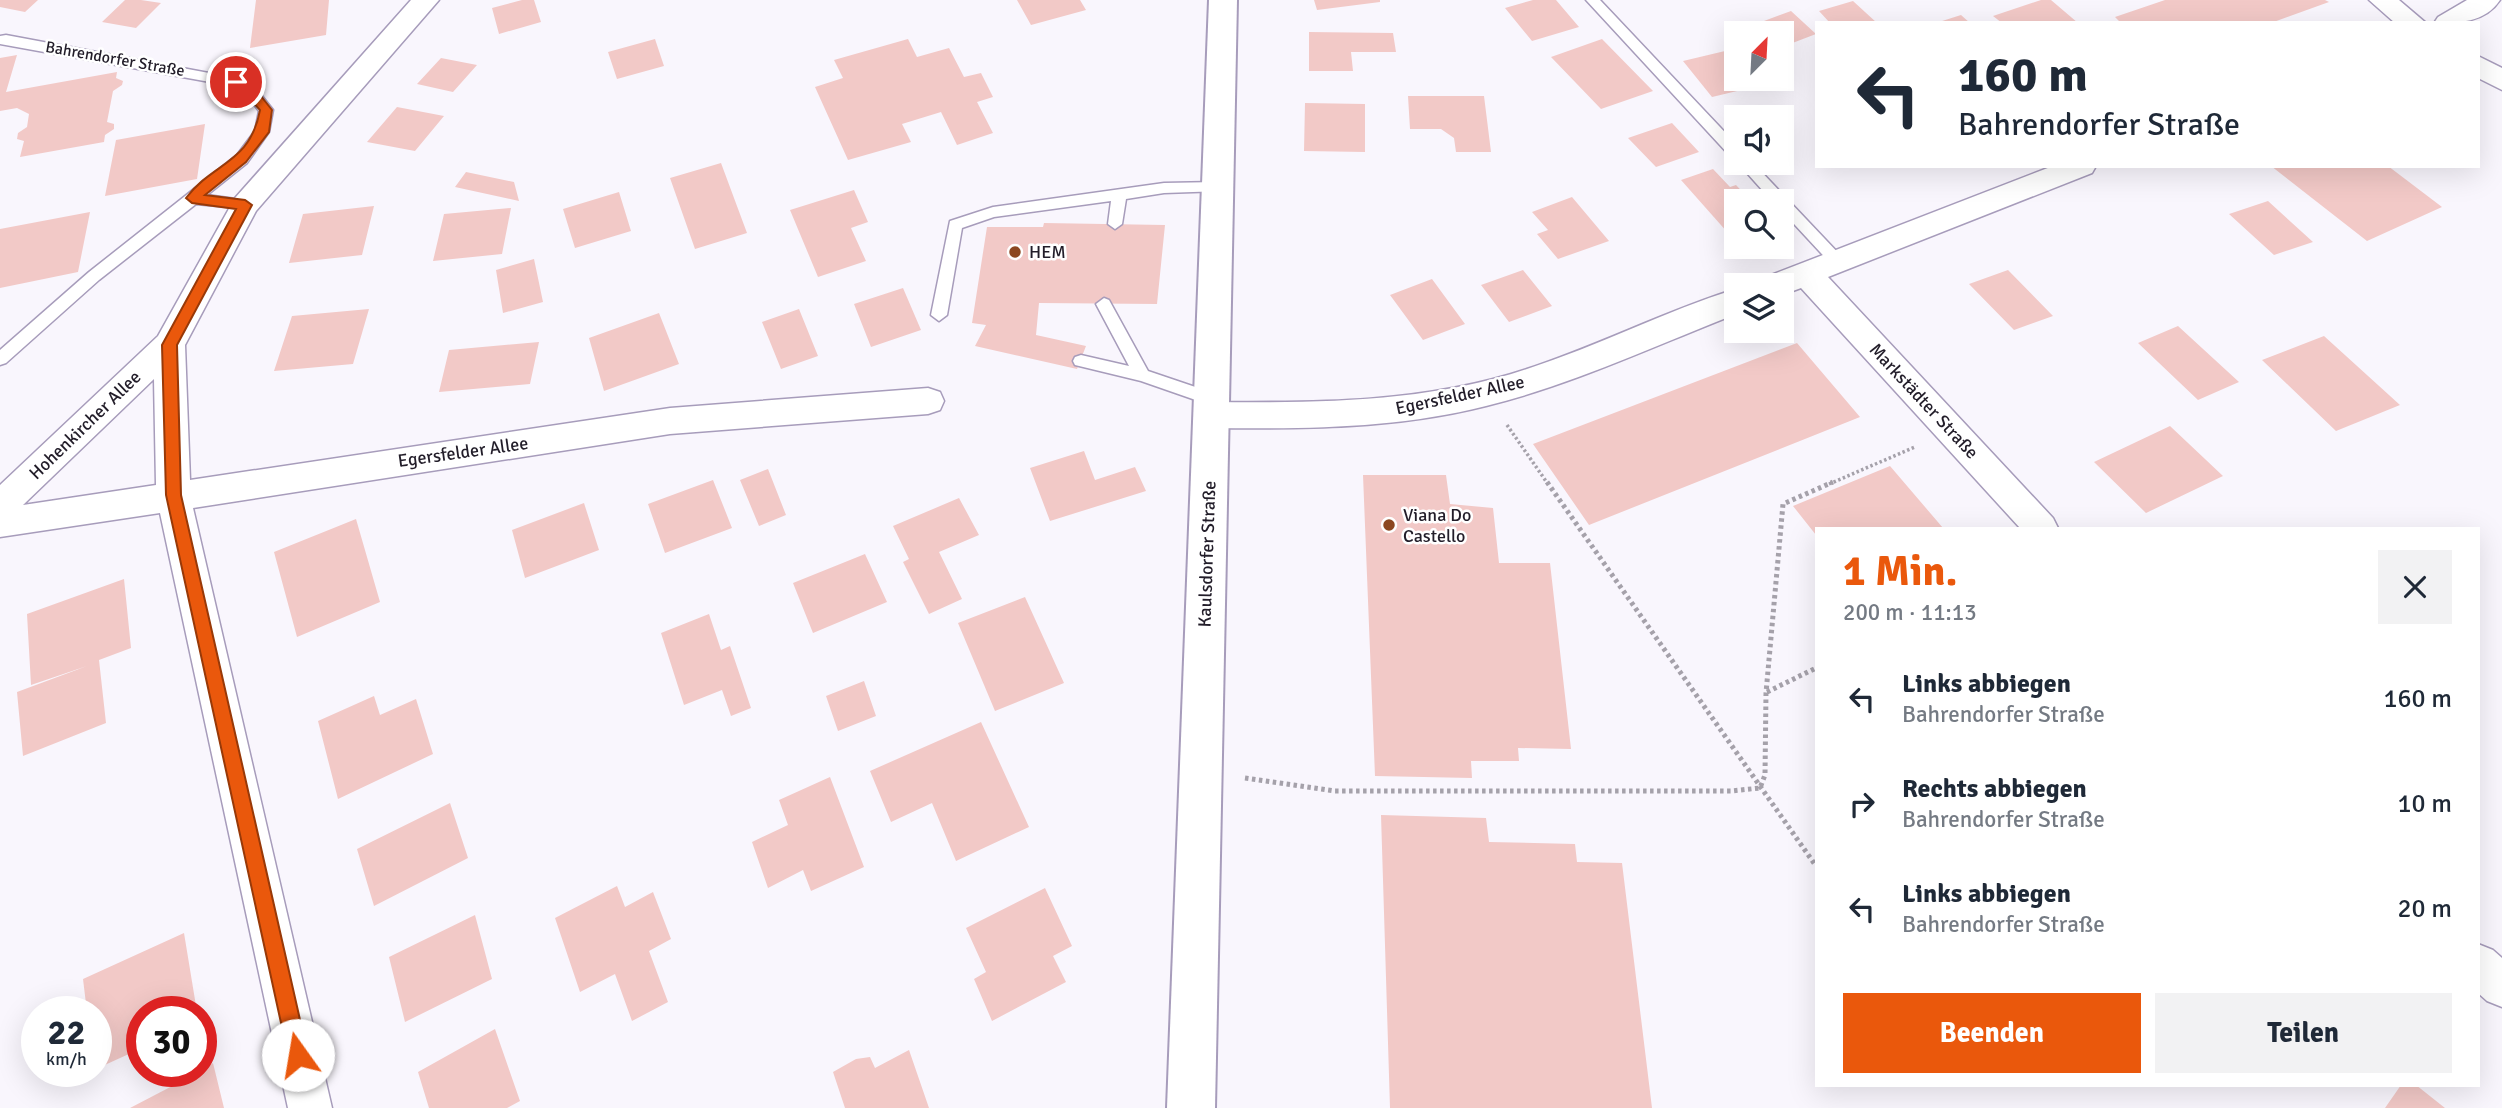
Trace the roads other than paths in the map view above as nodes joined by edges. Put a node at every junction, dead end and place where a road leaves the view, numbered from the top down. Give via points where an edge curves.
1 (426, 0) edge
2 (1223, 0) edge
3 (1593, 0) edge
4 (2382, 0) edge
5 (2487, 0) edge
6 (2410, 21) edge
7 (2450, 21) edge
8 (0, 40) edge
9 (2480, 66) edge
10 (2502, 81) edge
11 (1724, 140) edge
12 (2077, 168) edge
13 (1756, 175) edge
14 (1217, 187) junction
15 (1119, 195) junction
16 (192, 198) junction
17 (245, 205) junction
18 (1115, 224) dead end
19 (1838, 262) junction
20 (1807, 274) junction
21 (1794, 279) edge
22 (1104, 304) dead end
23 (1724, 306) edge
24 (939, 315) dead end
25 (169, 345) junction
26 (0, 359) edge
27 (1081, 360) dead end
28 (1142, 375) junction
29 (928, 401) dead end
30 (1210, 407) junction
31 (173, 495) junction
32 (0, 506) edge
33 (0, 523) edge
34 (2039, 527) edge
35 (2480, 967) edge
36 (2502, 986) edge
37 (310, 1108) edge
38 (1191, 1108) edge

1 - 17 street
2 - 14 main road, Kaulsdorfer Straße
3 - 11 lane
4 - 6 street
5 - 7 street
8 - 16 lane, Bahrendorfer Straße via 236,82 253,94 266,110 262,132 242,159
9 - 10 street
12 - 19 street
13 - 19 lane
14 - 15 lane
14 - 30 main road, Kaulsdorfer Straße
15 - 18 lane
15 - 24 lane via 993,212 955,225
16 - 17 lane
16 - 26 lane, Bahrendorfer Straße
17 - 25 street
19 - 20 street
20 - 21 street
20 - 34 street, Markstädter Straße
22 - 28 lane
23 - 30 street, Egersfelder Allee via 1534,380 1485,394 1332,416
25 - 31 street
25 - 32 street, Hohenkircher Allee
27 - 28 lane
28 - 30 lane
29 - 31 street, Egersfelder Allee via 670,421
30 - 38 main road, Kaulsdorfer Straße
31 - 33 street, Egersfelder Allee
31 - 37 street
35 - 36 street

